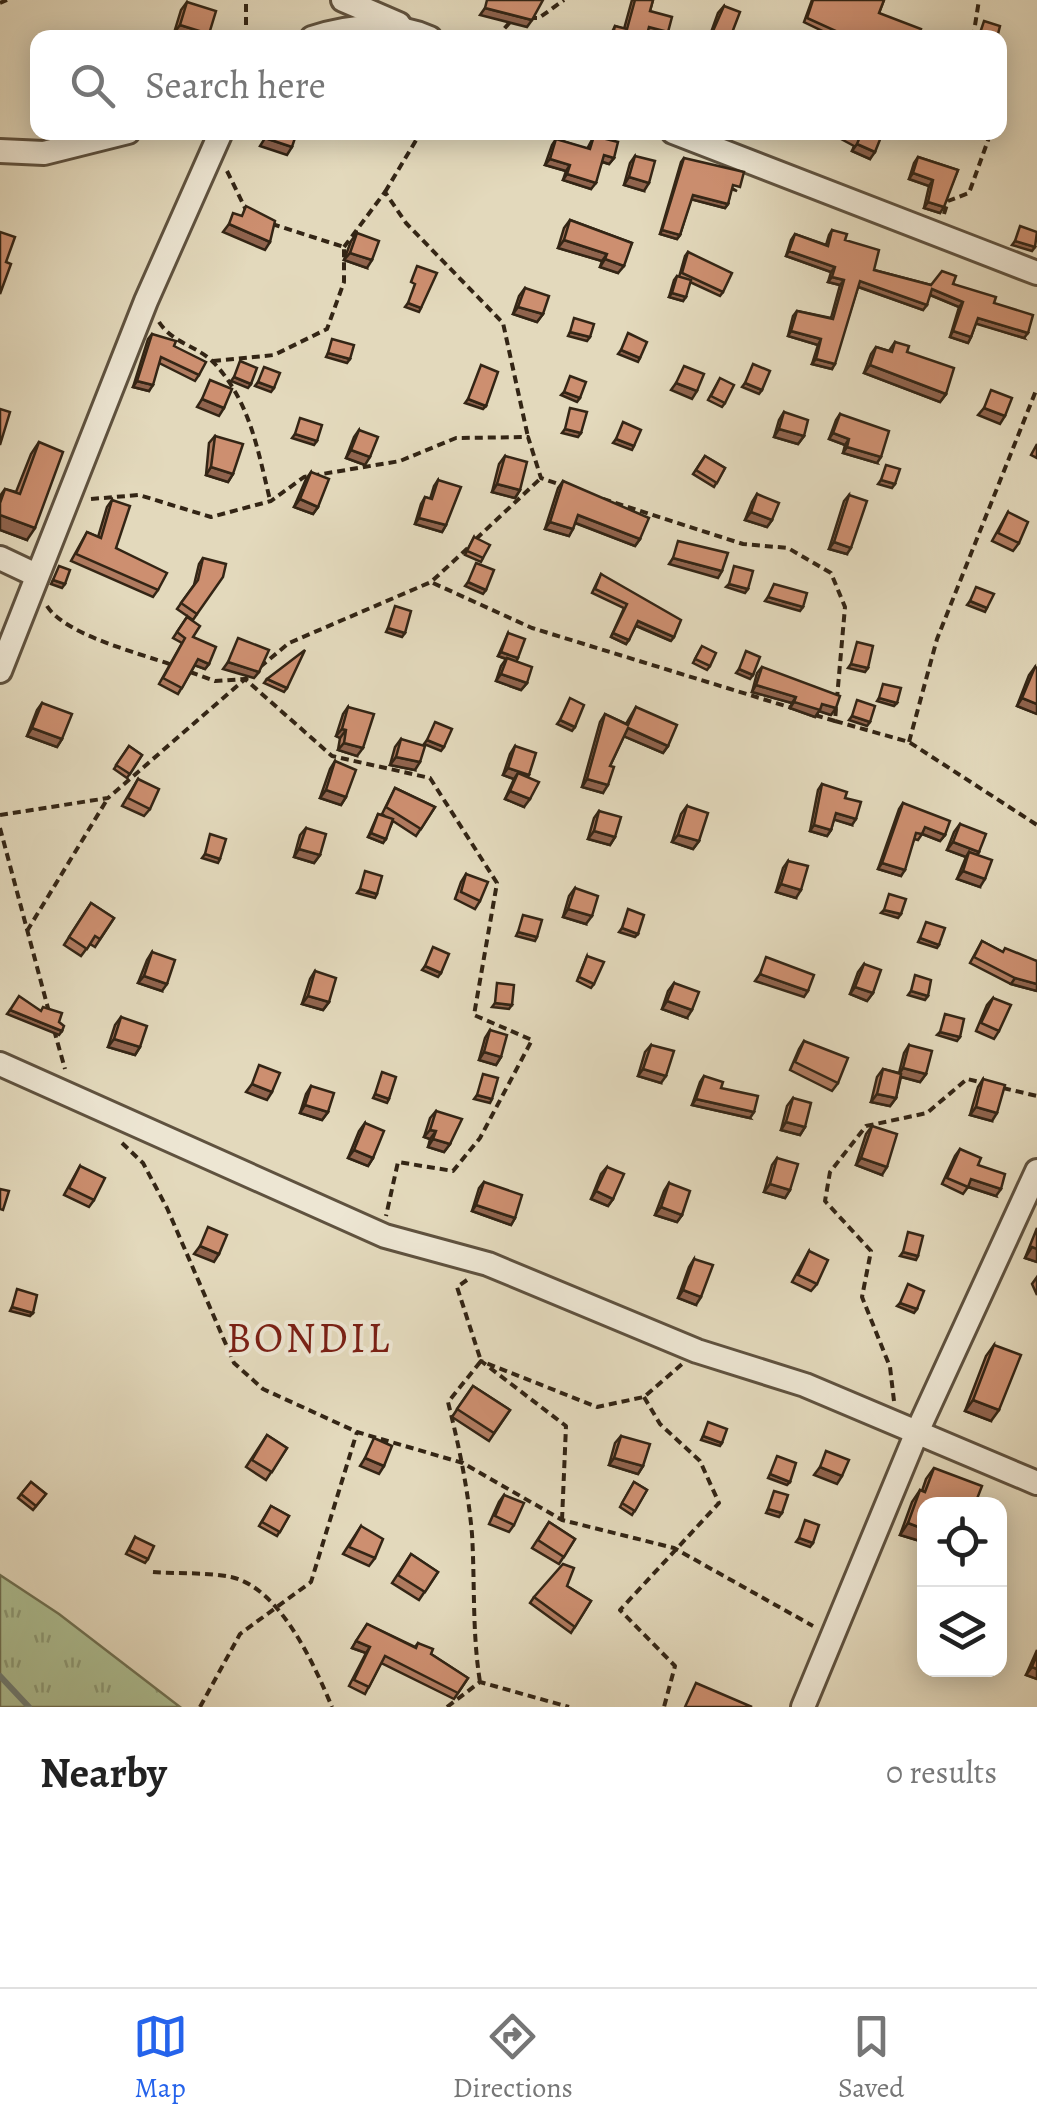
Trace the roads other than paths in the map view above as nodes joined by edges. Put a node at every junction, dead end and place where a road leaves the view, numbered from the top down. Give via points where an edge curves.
1 (342, 0) edge
2 (335, 30) edge
3 (377, 30) edge
4 (412, 30) edge
5 (96, 140) edge
6 (216, 140) edge
7 (694, 140) edge
8 (0, 152) edge
9 (1037, 273) edge
10 (0, 558) edge
11 (34, 579) junction
12 (0, 670) edge
13 (0, 1064) edge
14 (1037, 1170) edge
15 (906, 1429) junction
16 (1037, 1483) edge
17 (803, 1707) edge

1 - 4 street
2 - 3 street
5 - 8 street via 44,153
6 - 11 street
7 - 9 street
10 - 11 street
11 - 12 street
13 - 15 street via 385,1236 488,1264
14 - 15 street
15 - 16 street
15 - 17 street

